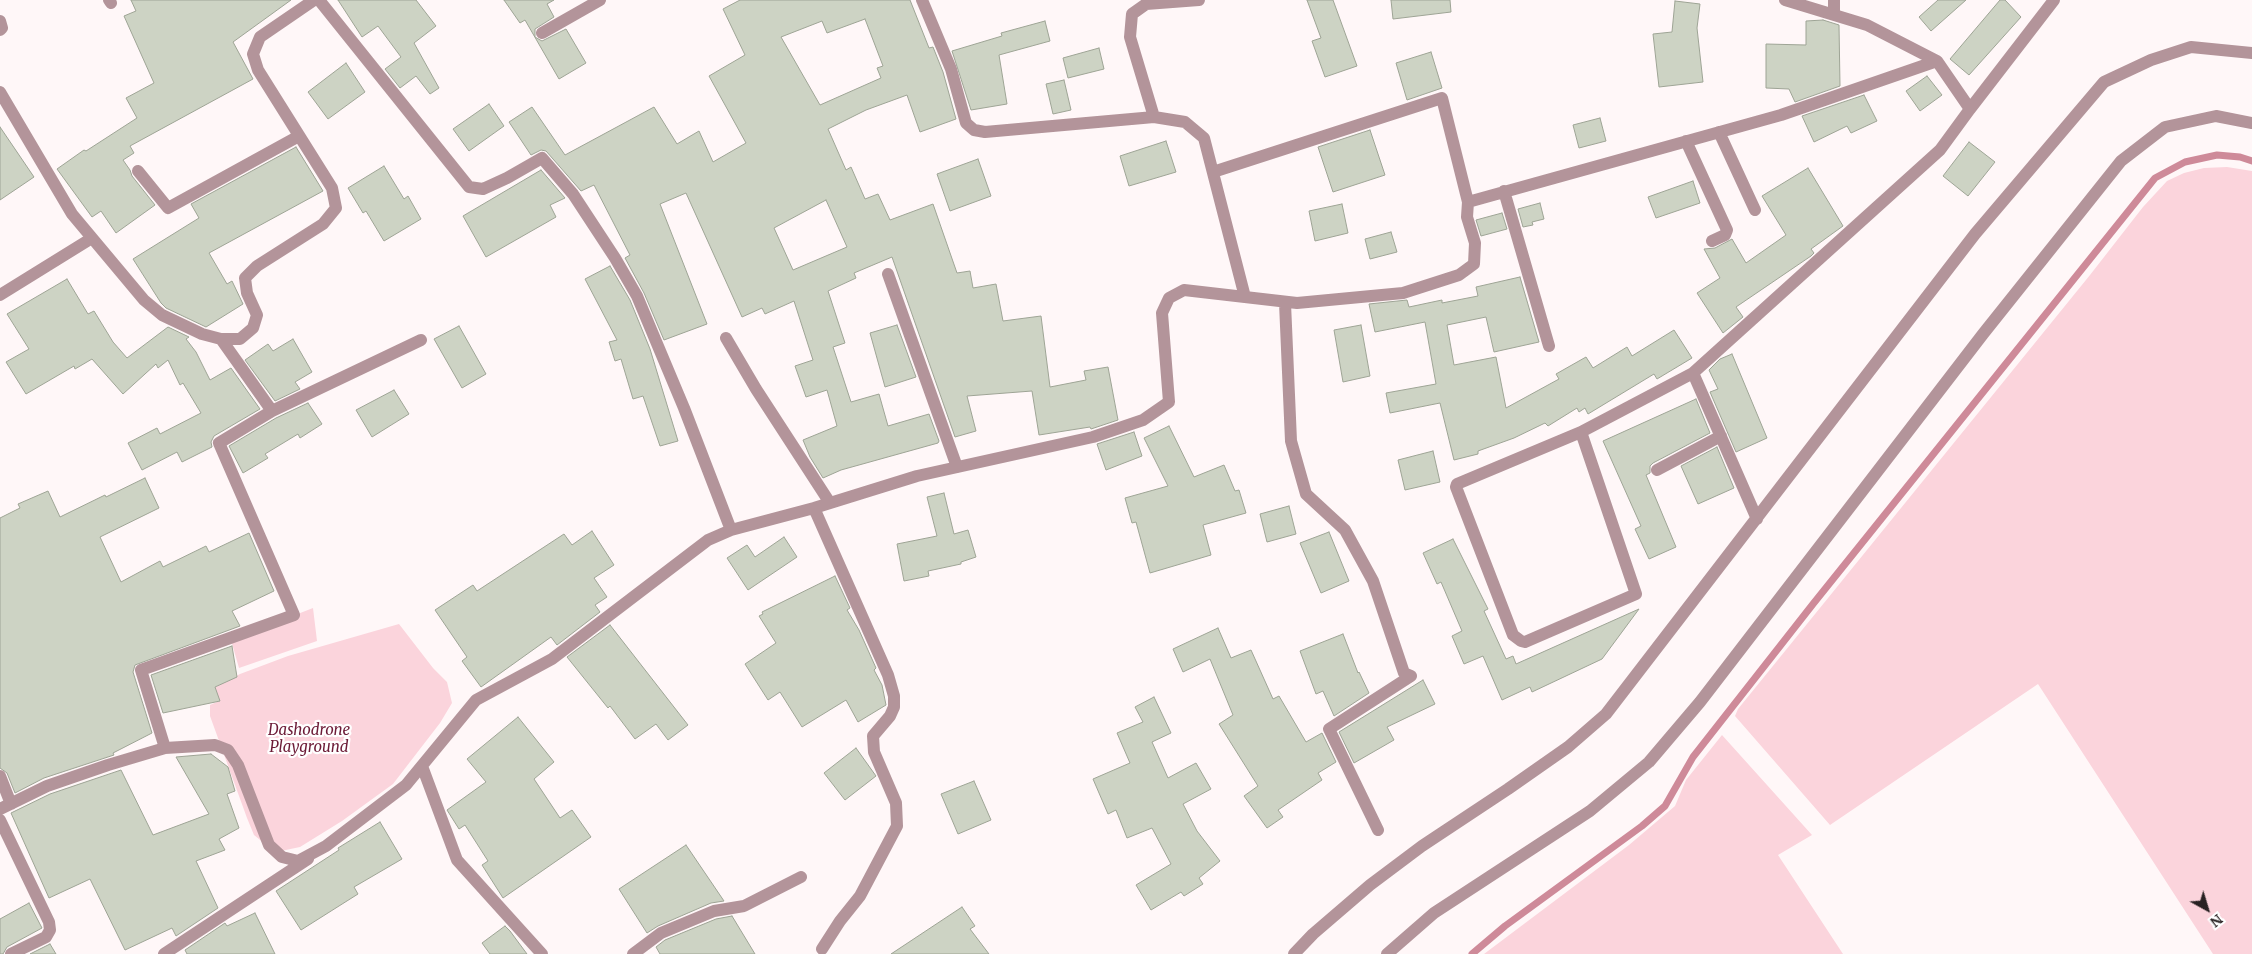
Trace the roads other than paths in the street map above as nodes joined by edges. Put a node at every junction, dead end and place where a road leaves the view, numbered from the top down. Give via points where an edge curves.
1 (314, 0) edge
2 (319, 0) edge
3 (600, 0) edge
4 (922, 0) edge
5 (1199, 0) edge
6 (1785, 0) edge
7 (1834, 0) edge
8 (2054, 0) edge
9 (584, 4) edge
10 (1834, 15) junction
11 (542, 33) dead end
12 (2252, 53) edge
13 (1937, 61) junction
14 (0, 92) edge
15 (1970, 109) junction
16 (1154, 117) junction
17 (2252, 123) edge
18 (1719, 132) junction
19 (299, 136) junction
20 (1686, 141) junction
21 (138, 172) dead end
22 (1213, 172) junction
23 (1504, 191) junction
24 (1468, 202) junction
25 (1755, 210) dead end
26 (92, 238) junction
27 (1712, 241) dead end
28 (888, 274) dead end
29 (0, 296) edge
30 (1245, 297) junction
31 (1285, 303) junction
32 (726, 338) dead end
33 (221, 339) junction
34 (421, 340) dead end
35 (1548, 346) dead end
36 (1693, 373) junction
37 (272, 411) junction
38 (1581, 432) junction
39 (1721, 436) junction
40 (957, 467) junction
41 (1658, 470) dead end
42 (830, 503) junction
43 (814, 508) junction
44 (1757, 519) junction
45 (731, 530) junction
46 (165, 748) junction
47 (422, 766) junction
48 (0, 776) edge
49 (6, 806) edge
50 (0, 820) edge
51 (1378, 830) dead end
52 (326, 846) junction
53 (801, 877) dead end
54 (822, 949) dead end
55 (11, 954) edge
56 (164, 954) edge
57 (542, 954) edge
58 (633, 954) edge
59 (1294, 954) edge
60 (1386, 954) edge

1 - 19 street via 260,37 253,54 258,70
2 - 45 street via 469,187 483,189 542,158 573,194 637,296
3 - 9 street
4 - 16 street via 951,69 966,123 974,130 985,132
5 - 16 street via 1146,4 1132,14 1130,37
6 - 10 street
7 - 10 street
8 - 15 street
9 - 11 street
10 - 13 street via 1867,25
12 - 44 street via 2191,47 2151,60 2104,82 1975,234
13 - 15 street
13 - 18 street via 1781,115
14 - 26 street via 72,214
15 - 36 street via 1940,150
16 - 22 street via 1185,122 1204,138
17 - 60 street via 2216,116 2165,127 2121,161 1983,334 1700,702 1649,762 1590,811 1434,913
18 - 20 street
18 - 25 street
19 - 21 street via 168,208
19 - 33 street via 332,188 336,208 323,224 257,266 245,278 247,293 258,315 253,328 240,338
20 - 23 street
20 - 27 street via 1727,230
22 - 24 street via 1442,98
22 - 30 street
23 - 24 street
23 - 35 street
24 - 31 street via 1467,218 1475,243 1474,264 1459,275 1403,292
26 - 29 street
26 - 33 street via 144,300 162,315 202,334
28 - 40 street
30 - 31 street
30 - 40 street via 1184,290 1169,298 1162,313 1169,402 1143,420 1093,437
31 - 51 street via 1291,441 1306,494 1345,530 1373,581 1404,672 1411,676 1329,729
32 - 42 street
33 - 37 street
34 - 37 street
36 - 38 street
36 - 39 street
37 - 46 street via 219,442 294,615 141,670
38 - 38 street via 1456,487 1513,635 1521,641 1636,594
39 - 41 street
39 - 44 street
40 - 42 street
42 - 43 street
43 - 45 street
43 - 54 street via 888,675 894,696 890,716 873,736 874,752 896,803 897,826 860,896
44 - 59 street via 1606,714 1568,747 1370,885 1312,934
45 - 47 street via 708,540 552,659 476,700
46 - 49 street via 47,786
46 - 52 street via 215,744 228,750 238,765 269,845 282,857 298,860
47 - 52 street via 406,785
47 - 57 street via 457,860
48 - 49 street
50 - 55 street via 50,930 46,937
52 - 56 street
53 - 58 street via 744,906 714,911 661,933

